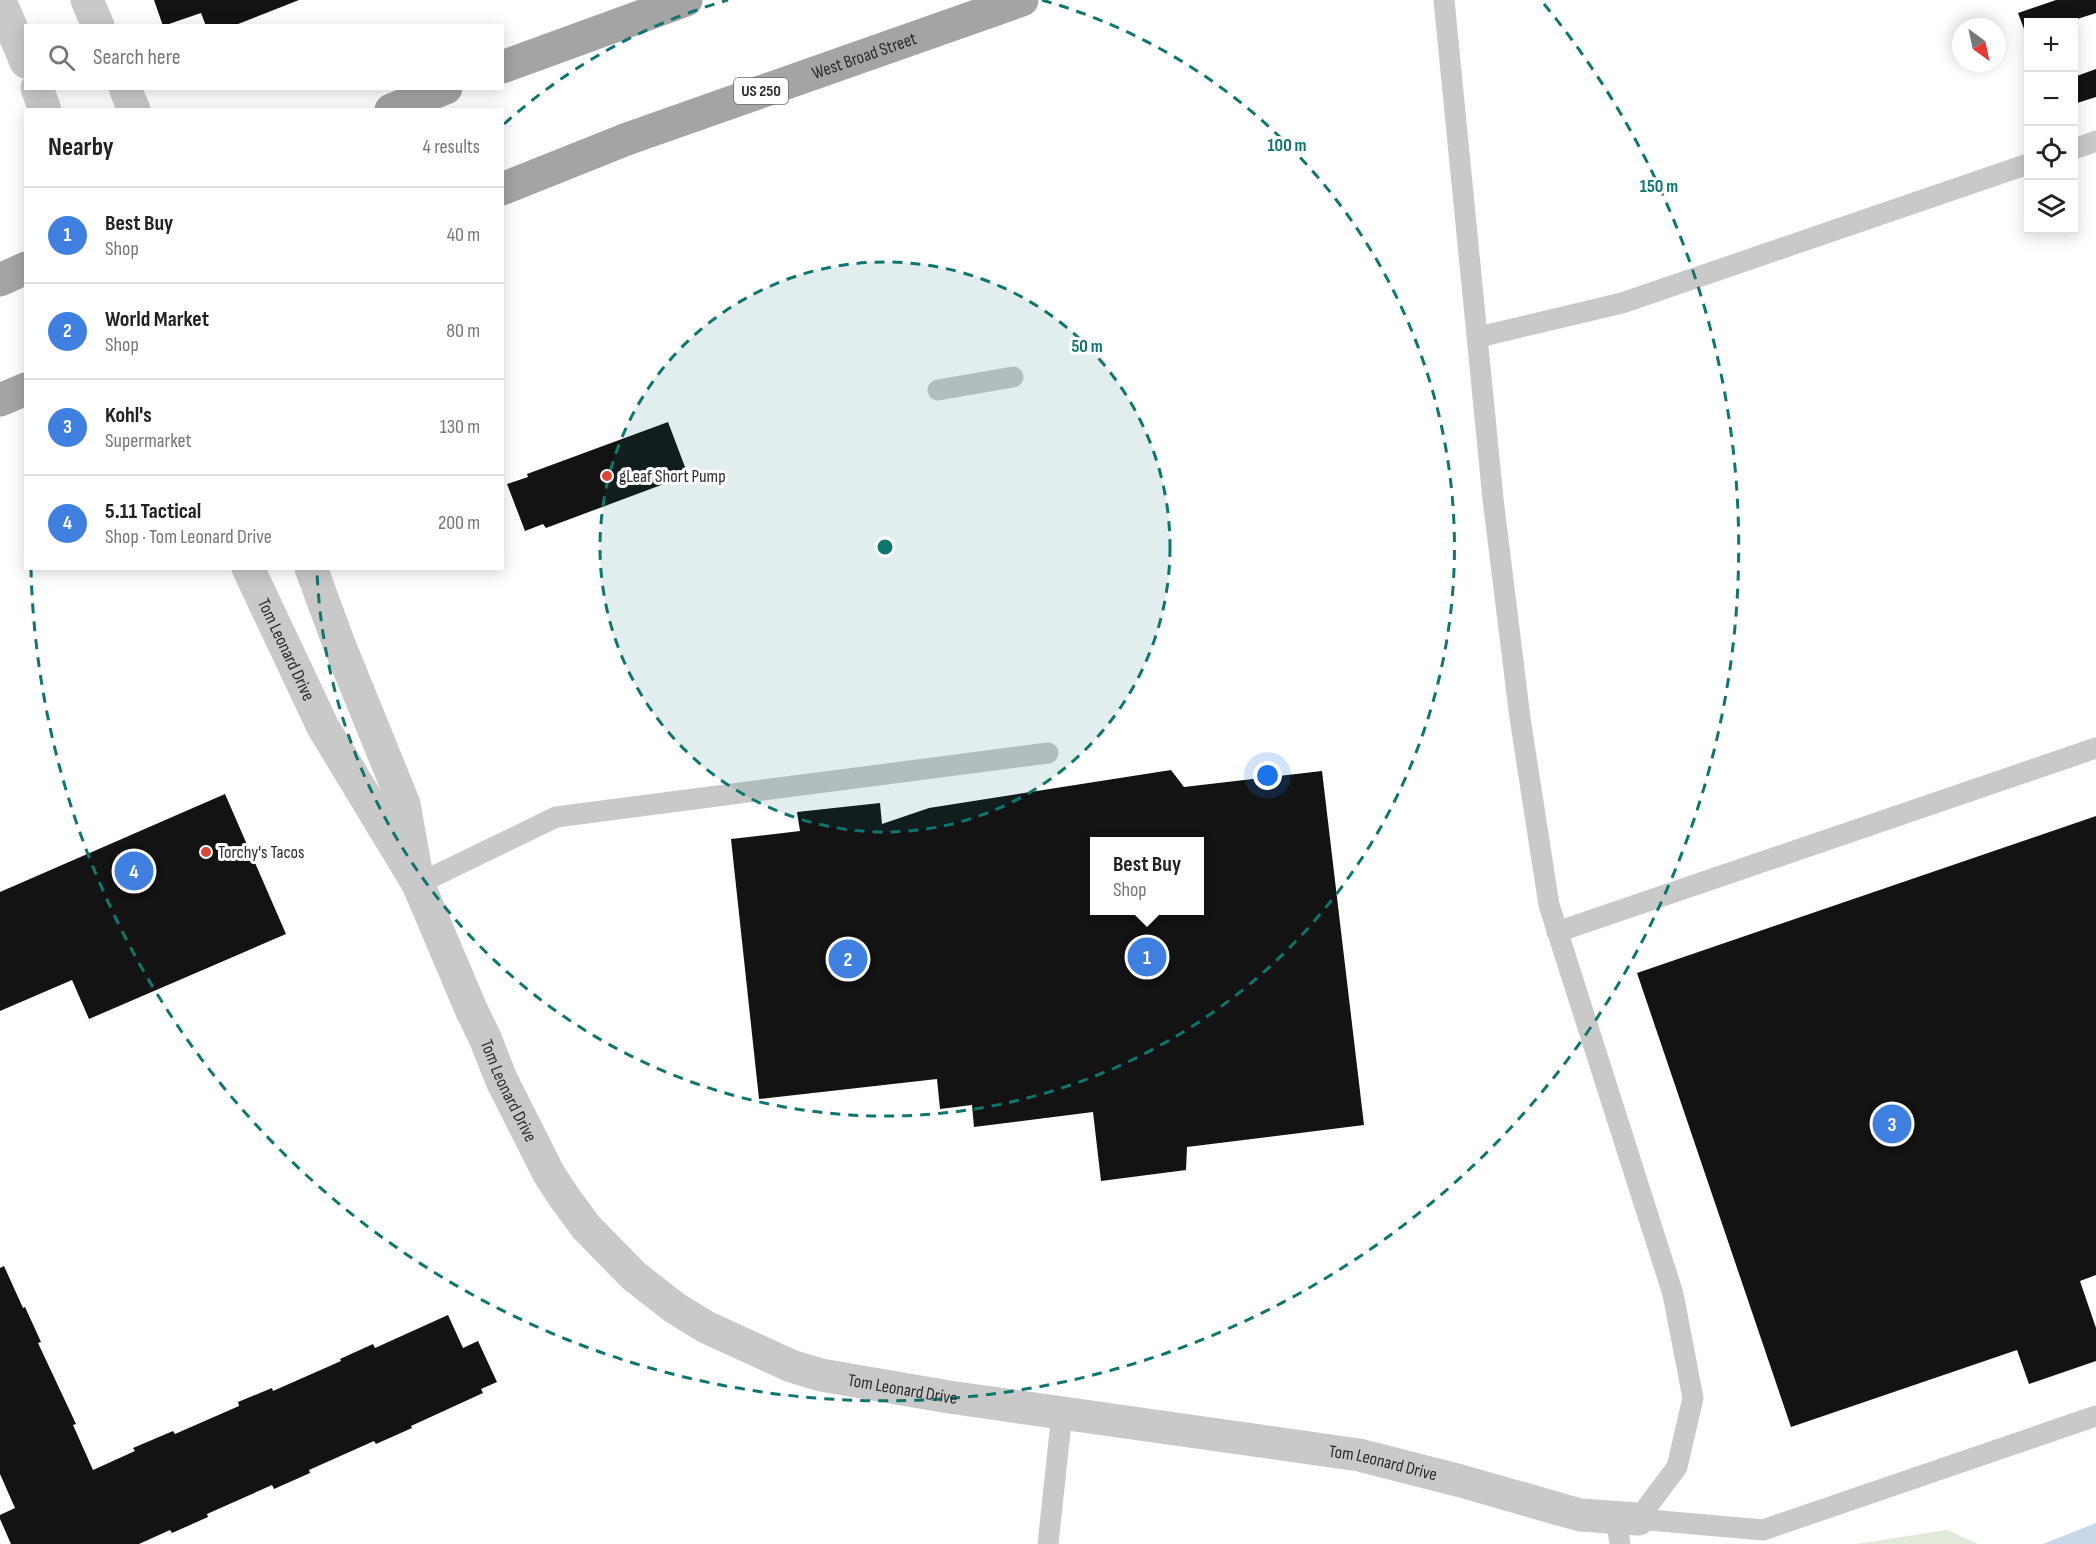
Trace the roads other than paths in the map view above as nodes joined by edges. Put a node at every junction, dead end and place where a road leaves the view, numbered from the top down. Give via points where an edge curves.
1 (87, 0) edge
2 (686, 0) edge
3 (1022, 0) edge
4 (1444, 0) edge
5 (0, 1) edge
6 (97, 24) edge
7 (24, 57) edge
8 (504, 67) edge
9 (38, 90) edge
10 (126, 90) edge
11 (441, 90) edge
12 (44, 108) edge
13 (133, 108) edge
14 (396, 108) edge
15 (2096, 141) edge
16 (2078, 147) edge
17 (2024, 166) edge
18 (504, 188) edge
19 (24, 269) edge
20 (0, 279) edge
21 (1479, 337) junction
22 (1013, 377) dead end
23 (24, 390) edge
24 (938, 390) dead end
25 (0, 400) edge
26 (249, 570) edge
27 (312, 570) edge
28 (2096, 748) edge
29 (1048, 753) dead end
30 (418, 884) junction
31 (1557, 932) junction
32 (1062, 1413) junction
33 (2096, 1416) edge
34 (1625, 1527) edge
35 (1048, 1544) edge

1 - 6 street
2 - 8 main road
3 - 18 main road, West Broad Street / US 250 via 649,131
4 - 21 lane
5 - 7 street
9 - 12 street
10 - 13 street
11 - 14 main road
15 - 16 lane
17 - 21 lane via 1622,303
19 - 20 main road
21 - 31 lane via 1493,499 1520,718 1549,905
22 - 24 lane
23 - 25 main road
26 - 30 street, Tom Leonard Drive via 323,728
27 - 30 street, Tom Leonard Drive via 404,804
28 - 31 lane
29 - 30 lane via 556,817
30 - 32 street, Tom Leonard Drive via 502,1081 549,1174 586,1227 634,1276 706,1327 791,1366 821,1375
31 - 34 lane via 1673,1294 1693,1398 1677,1467
32 - 34 street, Tom Leonard Drive via 1359,1455
32 - 35 lane
33 - 34 lane via 1763,1530

